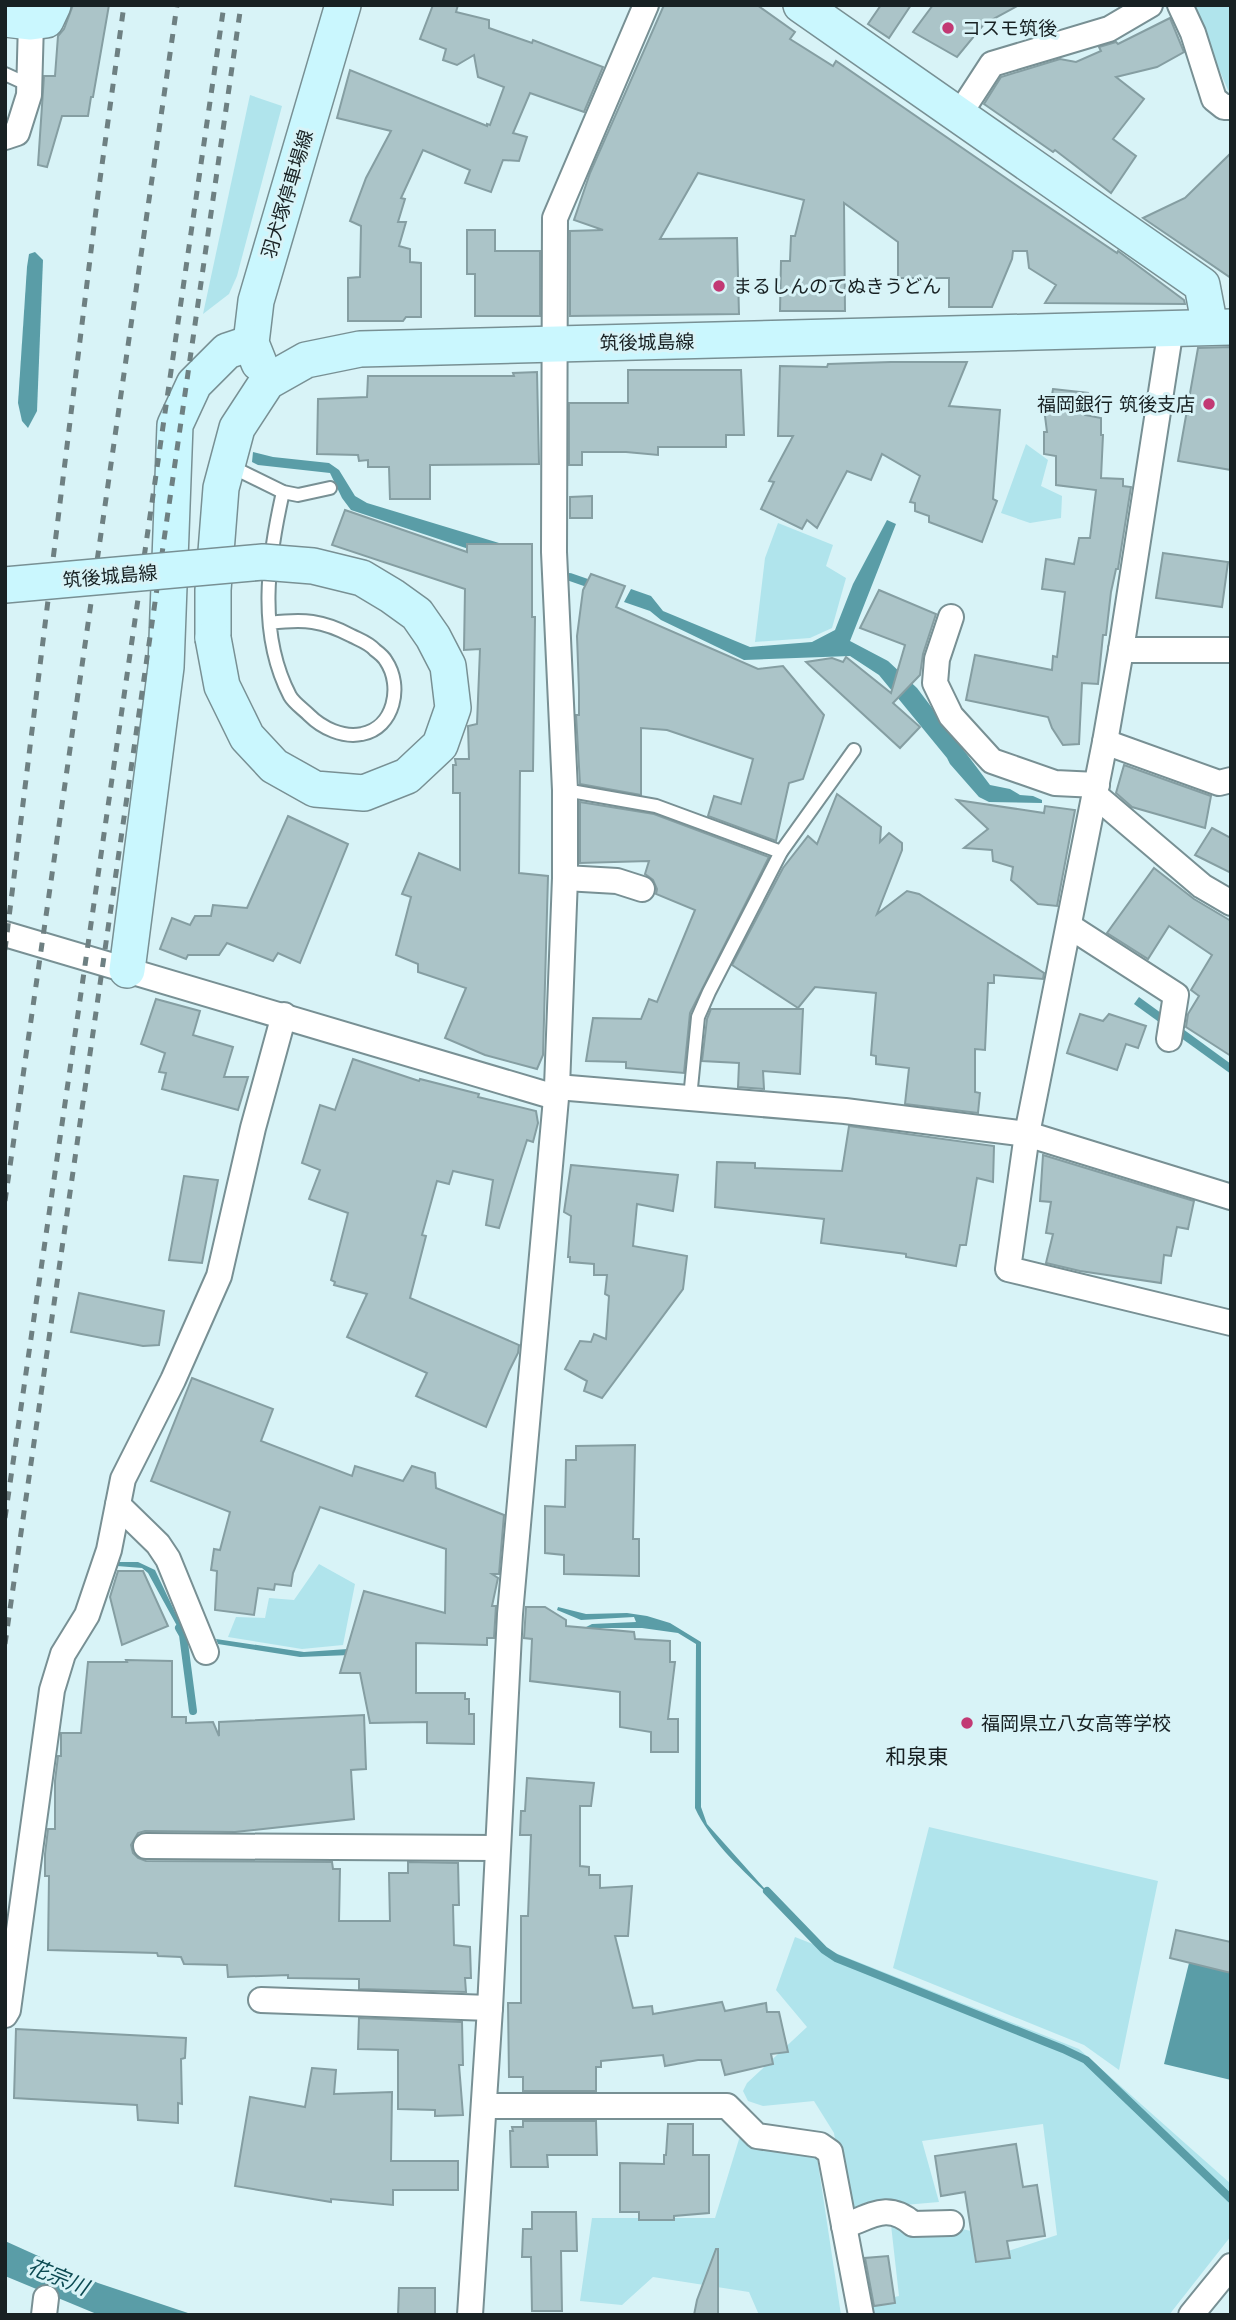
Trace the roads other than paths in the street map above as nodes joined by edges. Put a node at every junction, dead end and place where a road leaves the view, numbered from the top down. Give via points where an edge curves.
1 (343, 5) edge
2 (646, 5) edge
3 (1150, 5) edge
4 (1180, 5) edge
5 (823, 7) edge
6 (30, 16) edge
7 (5, 74) edge
8 (29, 85) junction
9 (966, 104) dead end
10 (1231, 107) edge
11 (5, 137) edge
12 (1221, 327) edge
13 (1171, 328) junction
14 (251, 343) junction
15 (556, 344) junction
16 (267, 382) junction
17 (227, 464) junction
18 (330, 488) dead end
19 (283, 492) junction
20 (5, 585) edge
21 (951, 617) dead end
22 (270, 623) junction
23 (1121, 650) junction
24 (1231, 650) edge
25 (1105, 741) junction
26 (854, 750) dead end
27 (1231, 780) edge
28 (565, 790) junction
29 (1096, 790) junction
30 (781, 852) junction
31 (565, 878) junction
32 (642, 889) dead end
33 (1231, 903) edge
34 (1069, 926) junction
35 (5, 934) edge
36 (127, 970) junction
37 (284, 1015) junction
38 (1171, 1028) dead end
39 (556, 1092) junction
40 (690, 1098) junction
41 (1027, 1135) junction
42 (1231, 1197) edge
43 (1231, 1323) edge
44 (118, 1505) junction
45 (206, 1652) dead end
46 (146, 1846) dead end
47 (496, 1848) junction
48 (261, 2000) dead end
49 (490, 2008) junction
50 (5, 2015) edge
51 (484, 2106) junction
52 (951, 2224) dead end
53 (844, 2226) junction
54 (1231, 2266) edge
55 (470, 2315) edge
56 (861, 2315) edge
57 (1191, 2315) edge

1 - 14 main road, 羽犬塚停車場線 via 256,301
2 - 15 street via 555,218
3 - 9 street via 1109,29 992,64
4 - 10 street via 1194,33 1214,99
5 - 12 main road via 1202,285
6 - 8 street
7 - 8 lane
8 - 11 street via 17,134
12 - 13 main road, 筑後城島線
13 - 15 main road, 筑後城島線
13 - 23 street
14 - 16 main road, 羽犬塚停車場線
14 - 36 main road via 227,351 194,384 175,425 166,667
15 - 16 main road, 筑後城島線 via 360,349 306,360
15 - 28 street via 554,552
16 - 17 main road, 筑後城島線 via 237,428
17 - 19 lane
17 - 20 main road, 筑後城島線, bridge via 221,488 213,590 213,638 222,686 247,737 274,766 315,789 364,793 407,776 440,745 453,708 448,666 417,614 362,579 313,566 263,562
18 - 19 lane via 298,495
19 - 22 lane via 273,536
21 - 29 street via 937,659 935,683 951,716 992,761 1055,783
22 - 22 lane via 271,643 291,698 319,725 361,735 377,728 389,715 396,693 393,675 371,645 316,620
23 - 24 street
23 - 25 street
25 - 27 street via 1219,783
25 - 29 street
26 - 30 lane
28 - 30 lane via 656,806
28 - 31 street
29 - 33 street via 1202,886
29 - 34 street
30 - 40 lane via 698,1017
31 - 32 street via 617,881
31 - 39 street
34 - 38 street via 1176,995
34 - 41 street
35 - 36 street
36 - 37 street
37 - 39 street
37 - 44 street via 219,1276 124,1479
39 - 40 street
39 - 47 street via 510,1614
40 - 41 street via 845,1111
41 - 42 street
41 - 43 street via 1008,1269
44 - 45 street via 168,1559
44 - 50 street via 109,1550 87,1615 64,1654 52,1690
46 - 47 street
47 - 49 street
48 - 49 street
49 - 51 street
51 - 53 street via 727,2106 757,2136 820,2145 830,2152
51 - 55 street
52 - 53 street via 913,2224 892,2211
53 - 56 street
54 - 57 street

